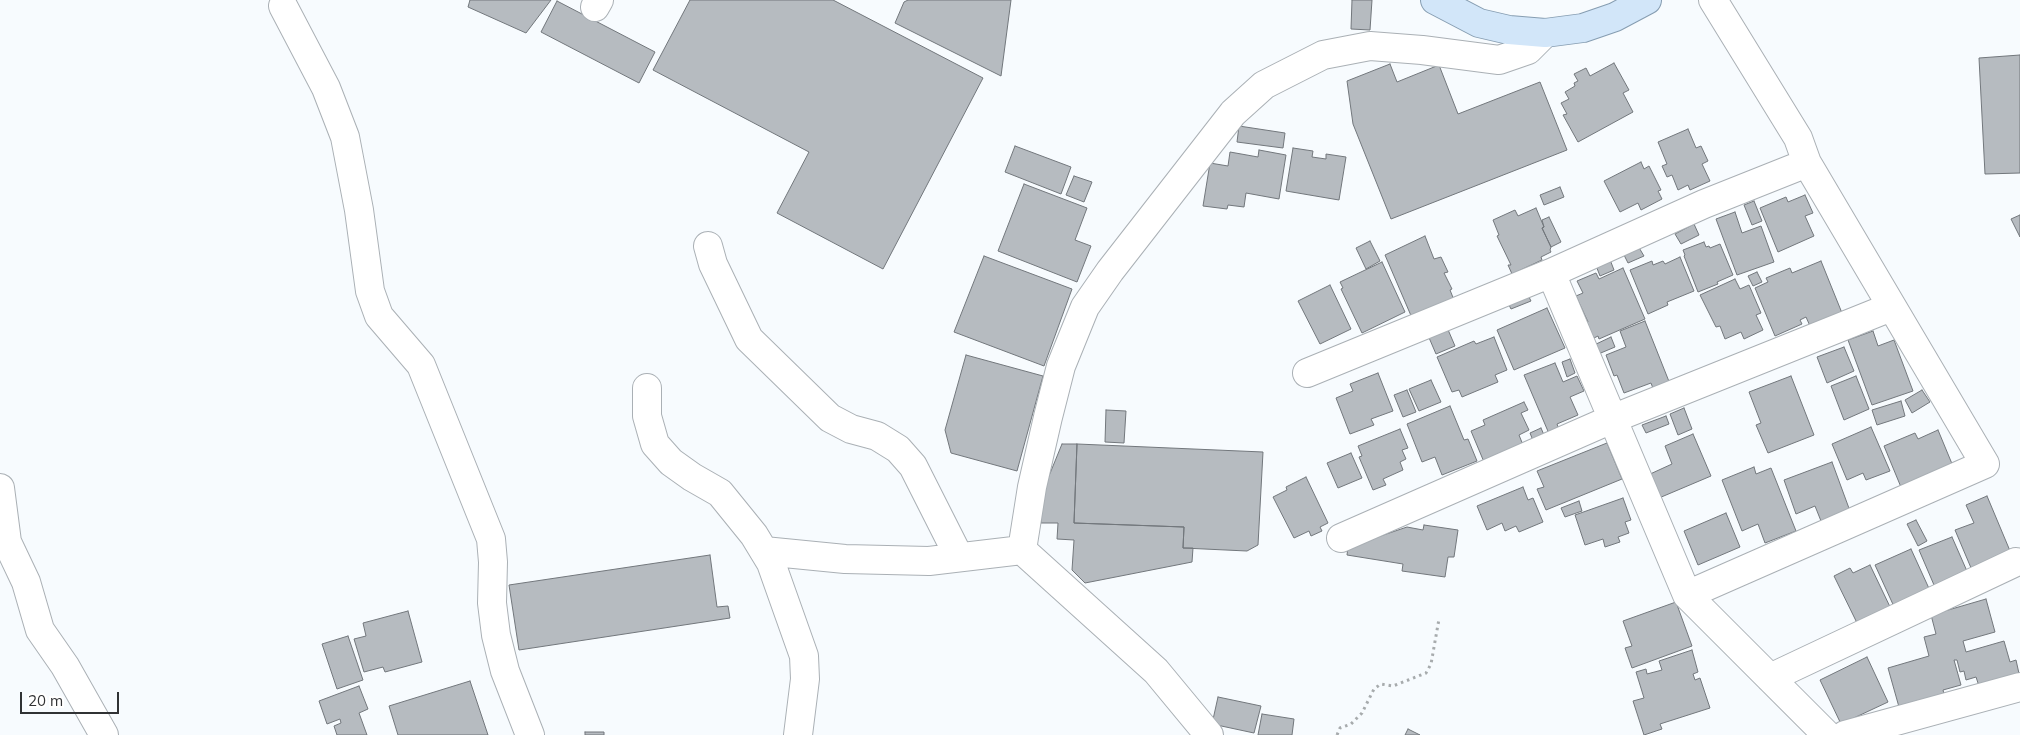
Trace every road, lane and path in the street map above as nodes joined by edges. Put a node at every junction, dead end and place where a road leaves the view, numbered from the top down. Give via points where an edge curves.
1 (1435, 0) edge
2 (1647, 0) edge
3 (1712, 0) edge
4 (283, 6) dead end
5 (1545, 33) junction
6 (1807, 163) junction
7 (708, 246) dead end
8 (1551, 273) junction
9 (1891, 307) junction
10 (1307, 373) dead end
11 (647, 388) dead end
12 (1612, 419) junction
13 (0, 488) edge
14 (1341, 538) dead end
15 (1022, 550) junction
16 (764, 551) junction
17 (959, 557) junction
18 (2016, 562) dead end
19 (0, 573) edge
20 (1687, 595) junction
21 (34, 609) junction
22 (1439, 619) dead end
23 (1770, 678) junction
24 (2020, 687) edge
25 (104, 735) edge
26 (530, 735) edge
27 (798, 735) edge
28 (1210, 735) edge
29 (1337, 735) edge
30 (1827, 735) edge
31 (1845, 735) edge

1 - 5 main road via 1479,24
2 - 5 main road via 1615,17 1583,28
3 - 6 street via 1798,138
4 - 26 street via 326,88 345,137 370,291 379,316 421,365 491,539 496,635 505,670
5 - 15 street via 1528,50 1499,60 1370,46 1323,56 1264,85 1233,114 1085,307 1060,366 1032,487
6 - 8 street via 1704,204
6 - 9 street
7 - 17 street via 717,273 749,339 830,418 851,429 877,436 898,449 913,466
8 - 10 street
8 - 12 street
9 - 12 street
9 - 20 street via 1985,464
11 - 16 street via 647,416 655,444 671,462 720,493
12 - 14 street
12 - 20 street
13 - 21 street via 8,542
15 - 17 street
15 - 28 street via 1156,671
16 - 17 street via 845,559 929,561
16 - 27 street via 771,562 804,656 805,679
18 - 23 street
19 - 21 street
20 - 23 street
21 - 25 street via 40,630 65,666
22 - 29 path via 1431,664 1426,674 1393,686 1381,684 1374,689 1362,713 1351,724 1340,728
23 - 30 street
24 - 31 street

